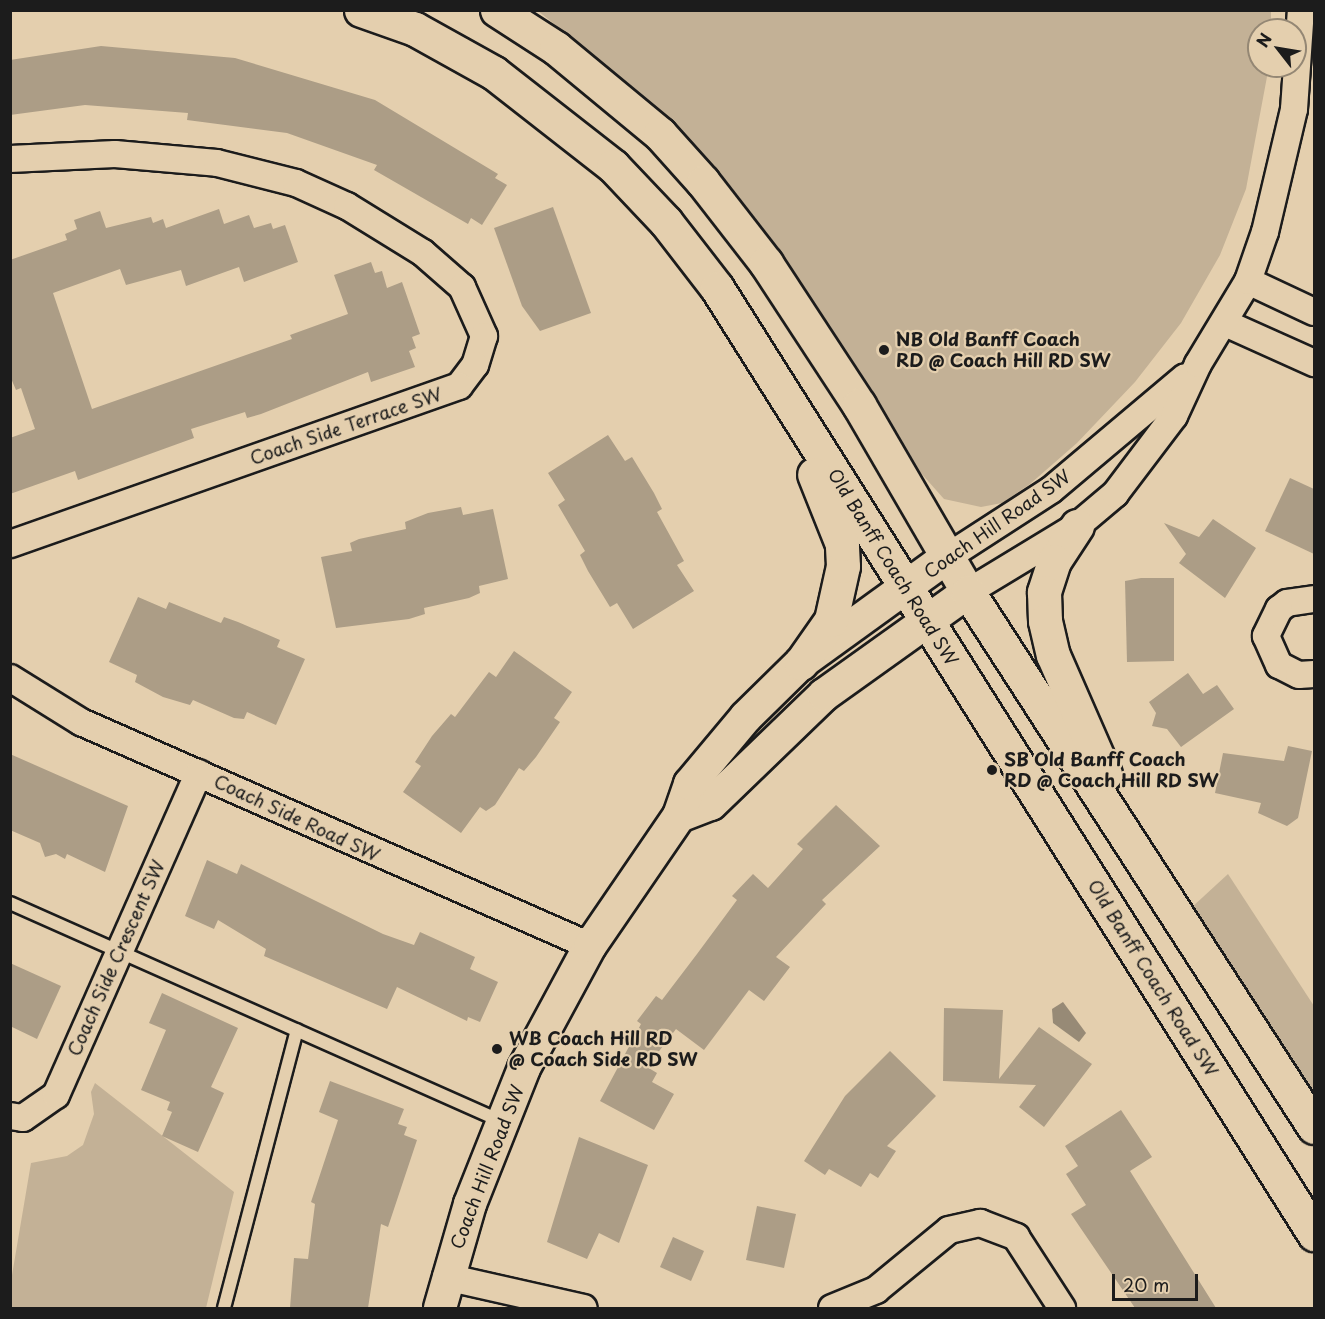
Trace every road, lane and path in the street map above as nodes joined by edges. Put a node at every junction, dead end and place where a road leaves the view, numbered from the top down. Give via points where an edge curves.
1 (361, 10) edge
2 (497, 10) edge
3 (1301, 10) edge
4 (10, 159) edge
5 (1248, 281) junction
6 (1314, 312) edge
7 (1225, 323) junction
8 (764, 363) junction
9 (1314, 363) edge
10 (1198, 364) junction
11 (1077, 526) junction
12 (10, 544) edge
13 (949, 556) junction
14 (907, 588) junction
15 (968, 592) junction
16 (1314, 599) edge
17 (928, 621) junction
18 (801, 663) junction
19 (1314, 674) edge
20 (10, 678) edge
21 (200, 773) junction
22 (679, 816) junction
23 (1144, 863) junction
24 (10, 903) edge
25 (590, 946) junction
26 (117, 950) junction
27 (297, 1030) junction
28 (10, 1116) edge
29 (501, 1121) junction
30 (1314, 1127) edge
31 (1314, 1234) edge
32 (446, 1277) junction
33 (224, 1308) edge
34 (440, 1308) edge
35 (584, 1308) edge
36 (832, 1308) edge
37 (1062, 1308) edge

1 - 8 main road, Old Banff Coach Road SW via 415,29 494,74 613,166 706,273
2 - 13 main road via 614,93 703,182 800,312
3 - 5 street, Coach Hill Road SW via 1294,109
4 - 12 street, Coach Side Terrace SW via 115,154 217,163 296,183 346,206 423,254 462,287 484,336 475,365 459,386
5 - 6 street
5 - 7 street, Coach Hill Road SW
7 - 9 street
7 - 10 street, Coach Hill Road SW
8 - 14 main road, Old Banff Coach Road SW
8 - 18 main road via 842,544 841,588 831,620
10 - 11 street, Coach Hill Road SW via 1174,416 1140,467
10 - 13 street, Coach Hill Road SW via 1161,401 1051,490
11 - 15 street, Coach Hill Road SW
11 - 23 main road via 1054,561 1044,592 1045,621 1053,655
13 - 14 street, Coach Hill Road SW
13 - 15 main road
14 - 17 main road, Old Banff Coach Road SW
14 - 18 street, Coach Hill Road SW
15 - 17 street, Coach Hill Road SW
15 - 23 main road
16 - 19 street via 1287,603 1279,609 1266,636 1279,665 1299,675
17 - 22 street, Coach Hill Road SW via 824,695 711,804
17 - 31 main road, Old Banff Coach Road SW
18 - 22 street, Coach Hill Road SW via 702,768 690,784
20 - 21 street, Coach Side Road SW via 81,722
21 - 25 street, Coach Side Road SW
21 - 26 street, Coach Side Crescent SW
22 - 25 street, Coach Hill Road SW
23 - 30 main road
24 - 26 lane
25 - 29 street, Coach Hill Road SW via 524,1068
26 - 27 lane
26 - 28 street, Coach Side Crescent SW via 56,1095 23,1118
27 - 29 lane
27 - 33 lane
29 - 32 street, Coach Hill Road SW
32 - 34 street, Coach Hill Road SW
32 - 35 street
36 - 37 street via 876,1290 949,1230 980,1223 1016,1237

